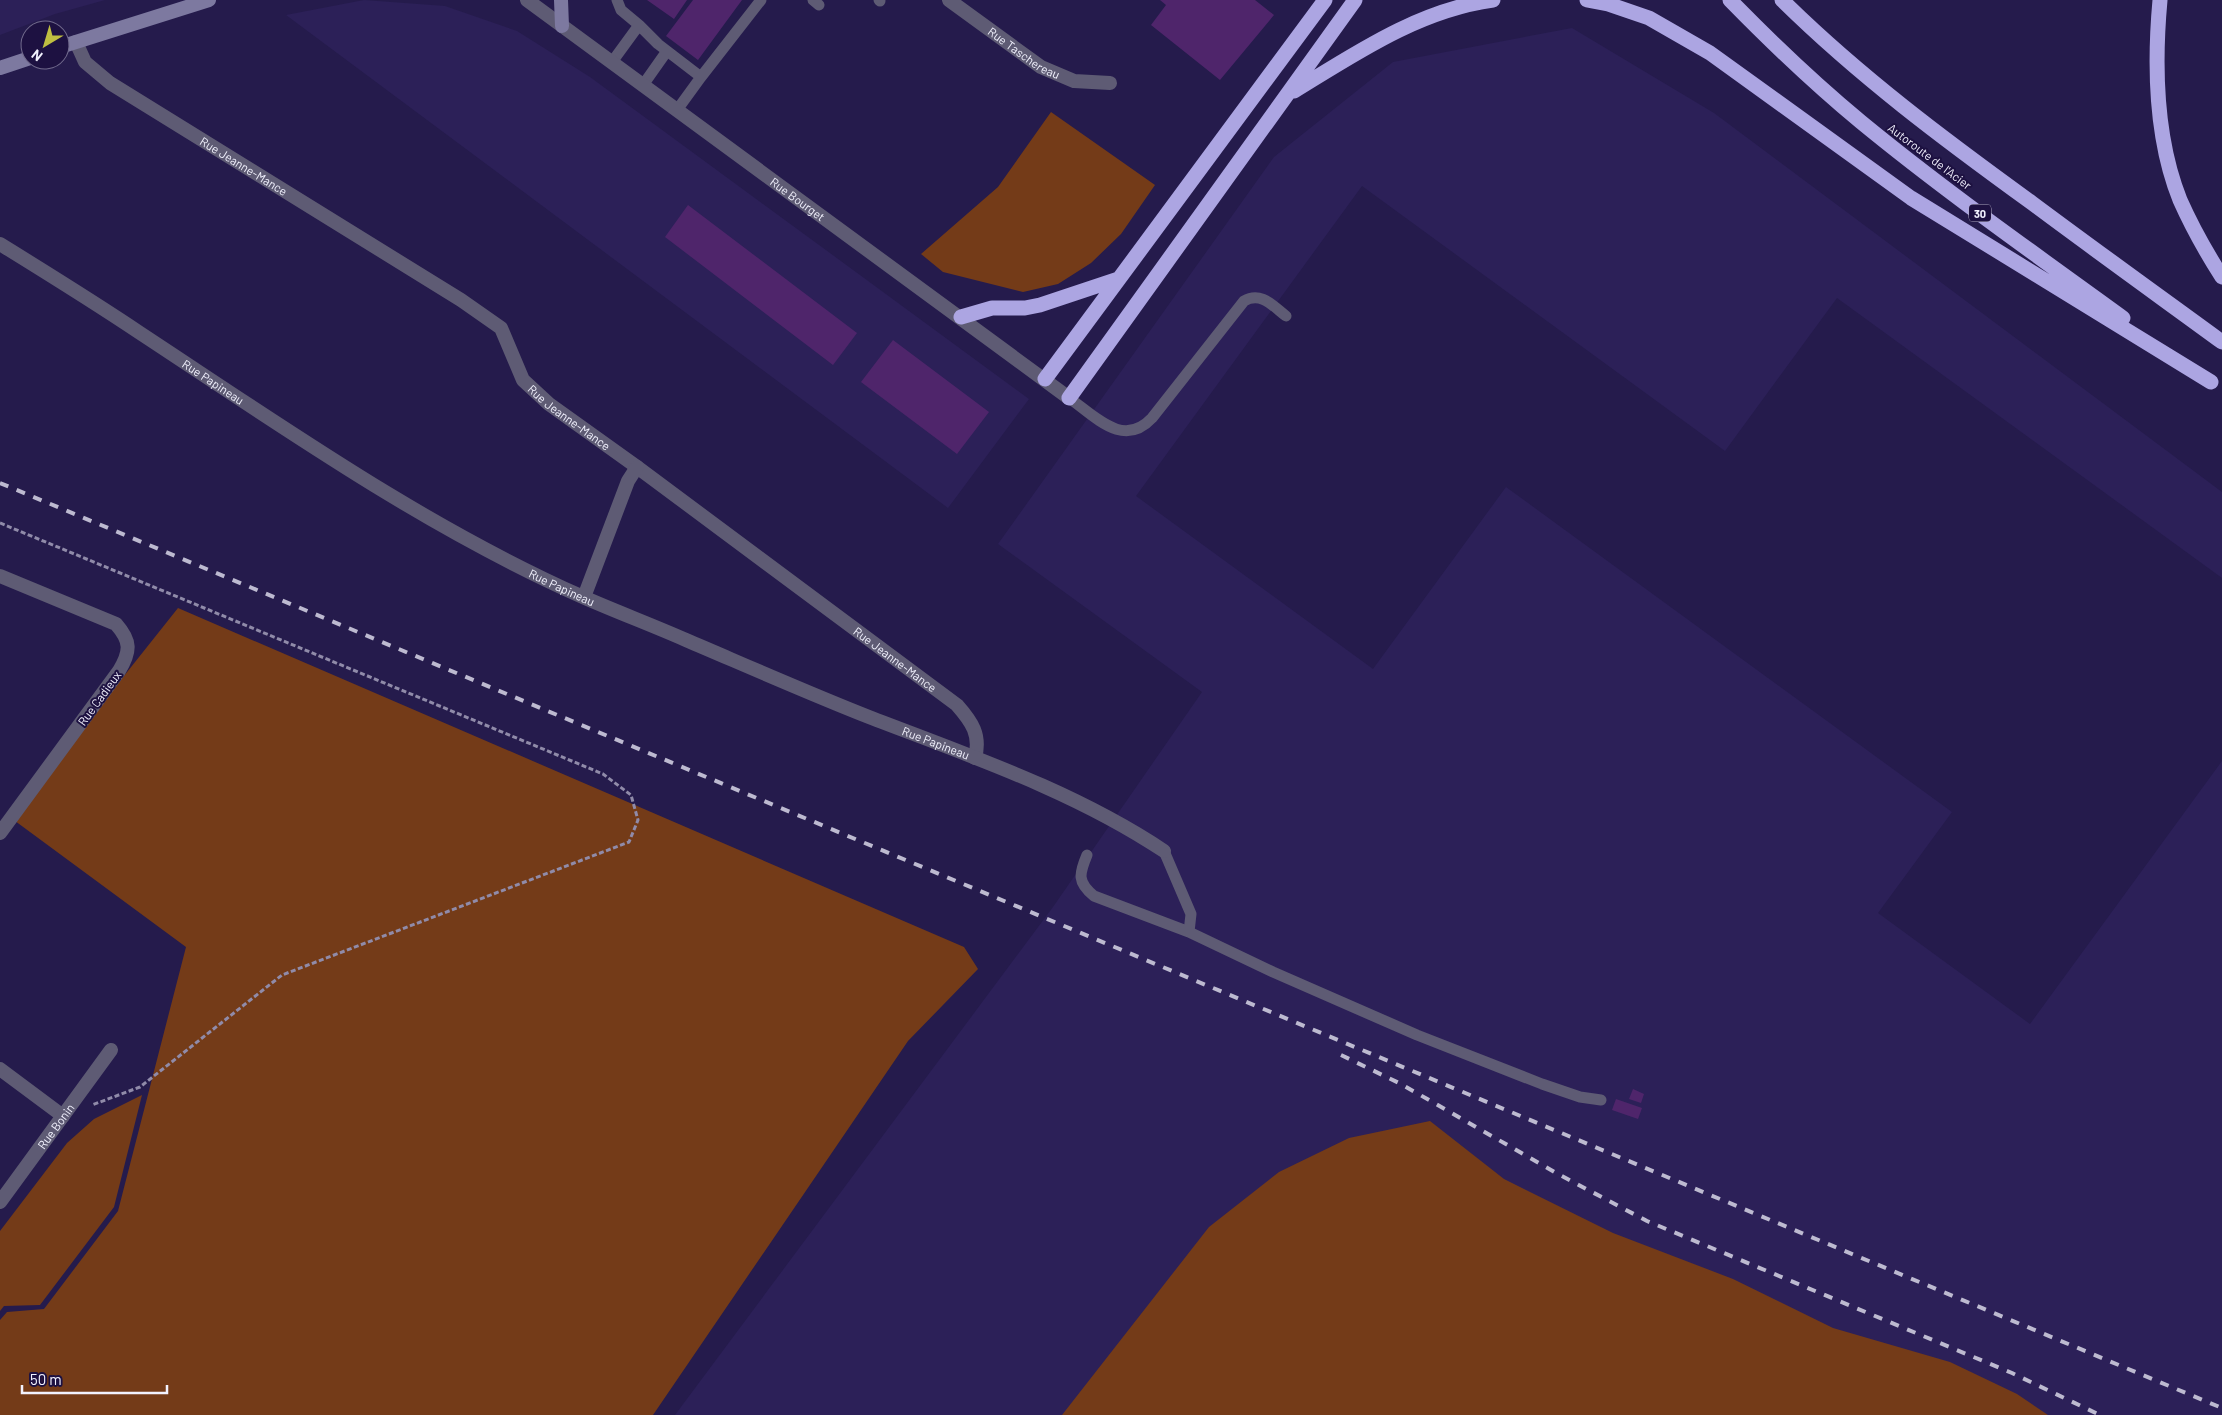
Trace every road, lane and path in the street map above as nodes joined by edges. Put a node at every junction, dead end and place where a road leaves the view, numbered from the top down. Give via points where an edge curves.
1 (209, 0) edge
2 (527, 0) edge
3 (561, 0) edge
4 (617, 0) edge
5 (760, 0) edge
6 (949, 0) edge
7 (1325, 0) edge
8 (1355, 0) edge
9 (1493, 0) edge
10 (1587, 0) edge
11 (1730, 0) edge
12 (1782, 0) edge
13 (2160, 0) edge
14 (639, 25) junction
15 (562, 26) junction
16 (76, 42) junction
17 (70, 44) edge
18 (667, 51) junction
19 (20, 61) edge
20 (612, 62) junction
21 (0, 68) edge
22 (701, 77) junction
23 (1110, 83) dead end
24 (643, 85) junction
25 (1288, 94) junction
26 (677, 110) junction
27 (0, 244) edge
28 (2222, 277) edge
29 (1118, 279) junction
30 (1286, 316) dead end
31 (962, 317) junction
32 (2222, 342) edge
33 (1045, 379) junction
34 (2217, 386) edge
35 (1069, 398) junction
36 (637, 467) junction
37 (0, 522) edge
38 (0, 576) edge
39 (584, 597) junction
40 (976, 758) junction
41 (0, 833) edge
42 (1164, 850) joint
43 (1087, 855) dead end
44 (1190, 932) junction
45 (111, 1050) dead end
46 (0, 1069) edge
47 (1601, 1100) dead end
48 (63, 1116) junction
49 (0, 1202) edge

1 - 16 main road
2 - 15 street, Rue Bourget
3 - 15 main road
4 - 14 lane via 621,10
5 - 22 lane
6 - 23 street, Rue Taschereau via 1056,75 1082,82
7 - 29 highway
8 - 25 highway
9 - 25 highway via 1462,6 1413,23 1363,47
10 - 34 highway via 1649,18 1710,53 1911,198
11 - 34 highway, Autoroute de l'Acier / 30 via 1792,62 1880,137
12 - 32 highway, Autoroute de l'Acier via 1898,103
13 - 28 highway via 2157,82 2166,146 2180,198 2192,226
14 - 18 lane
14 - 20 lane
15 - 20 street, Rue Bourget
16 - 17 main road
16 - 36 street, Rue Jeanne-Mance via 85,62 104,79 501,328 514,363 533,391
18 - 22 lane
18 - 24 lane
19 - 21 main road
20 - 24 street, Rue Bourget
22 - 26 lane
24 - 26 street, Rue Bourget
25 - 35 highway
26 - 31 street, Rue Bourget
27 - 39 street, Rue Papineau via 406,503 527,571
29 - 31 highway via 1047,303 1025,308 992,308
29 - 33 highway
30 - 35 lane via 1260,298 1244,301 1152,418 1135,430 1124,432 1113,428
31 - 33 street, Rue Bourget
33 - 35 street, Rue Bourget
36 - 39 street via 628,481
36 - 40 street, Rue Jeanne-Mance via 957,705 976,729
37 - 48 path via 603,774 632,795 638,820 629,842 282,975 140,1087
38 - 41 street, Rue Cadieux via 116,624 125,634 128,647 120,671
39 - 40 street, Rue Papineau via 833,703
40 - 42 street, Rue Papineau via 1096,810
42 - 44 lane via 1191,914
43 - 44 lane via 1081,879 1094,896
44 - 47 lane via 1417,1035 1542,1084
45 - 48 street, Rue Bonin
46 - 48 street
48 - 49 street, Rue Bonin

